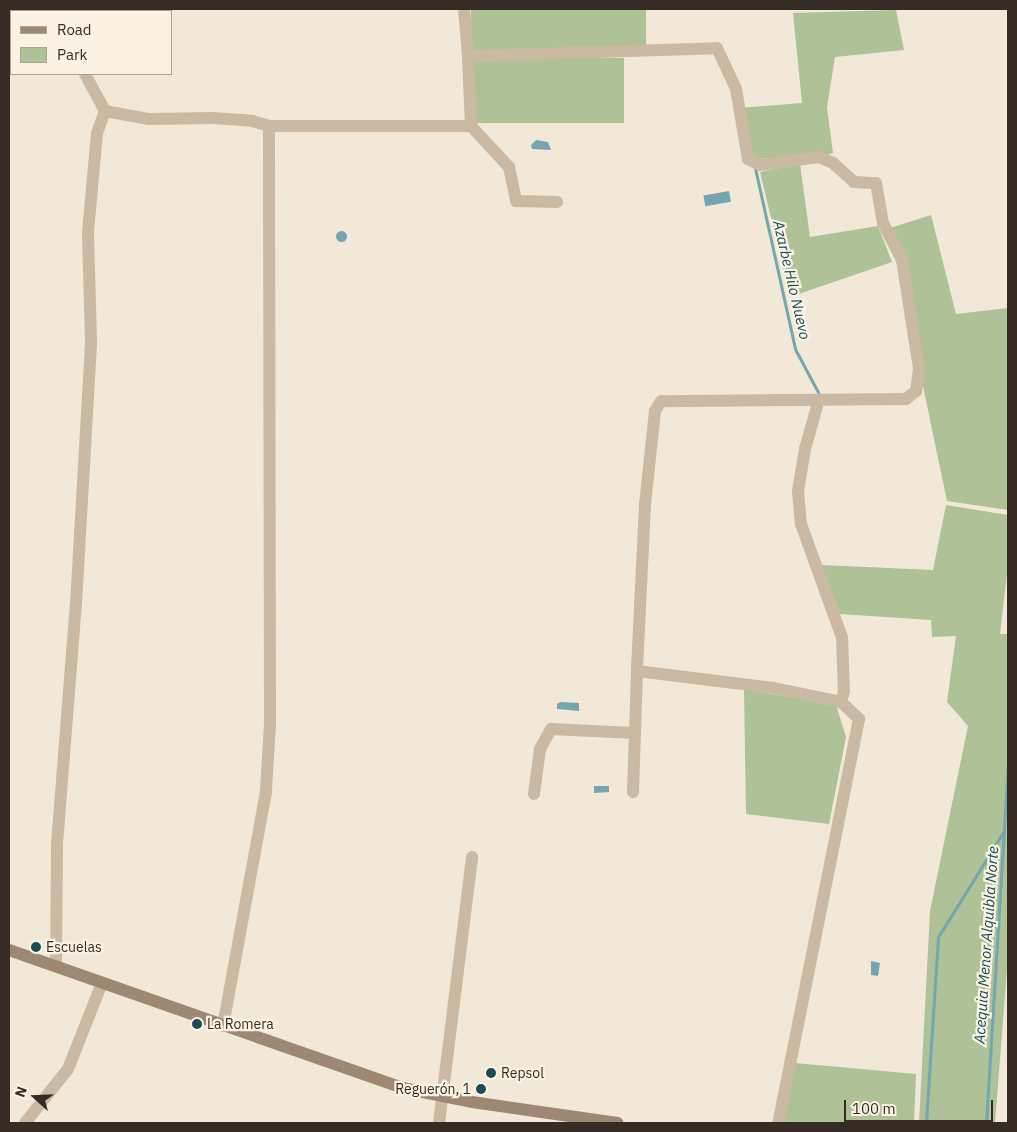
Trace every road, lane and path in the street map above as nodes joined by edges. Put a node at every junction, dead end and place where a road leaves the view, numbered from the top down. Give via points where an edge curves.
1 (464, 9) edge
2 (468, 56) junction
3 (86, 75) edge
4 (105, 111) junction
5 (269, 126) junction
6 (471, 126) junction
7 (557, 202) dead end
8 (819, 399) junction
9 (636, 671) junction
10 (841, 702) junction
11 (634, 733) junction
12 (632, 792) dead end
13 (534, 794) dead end
14 (472, 857) dead end
15 (9, 950) edge
16 (56, 966) junction
17 (102, 983) junction
18 (223, 1026) junction
19 (441, 1096) junction
20 (582, 1121) edge
21 (25, 1123) edge
22 (439, 1123) edge
23 (616, 1123) edge
24 (778, 1123) edge

1 - 2 street
2 - 6 street
2 - 8 street via 717,48 736,89 748,159 760,165 819,157 833,162 854,182 876,183 883,224 902,260 919,368 916,391 906,399
3 - 4 street
4 - 5 street via 149,119 213,118 252,121
4 - 16 street via 97,133 88,232 91,341 76,604 57,844
5 - 6 street
5 - 18 street via 270,724 259,840
6 - 7 street via 509,168 516,201
8 - 9 street via 660,401 655,411 645,505
8 - 10 street via 805,449 798,491 801,524 842,637 844,691
9 - 10 street via 774,688
9 - 11 street
10 - 24 street via 859,719
11 - 12 street
11 - 13 street via 551,729 540,749
14 - 19 street
15 - 16 main road
16 - 17 main road
17 - 18 main road
17 - 21 street via 68,1069
18 - 19 main road via 367,1076
19 - 20 main road
19 - 22 street
20 - 23 main road

